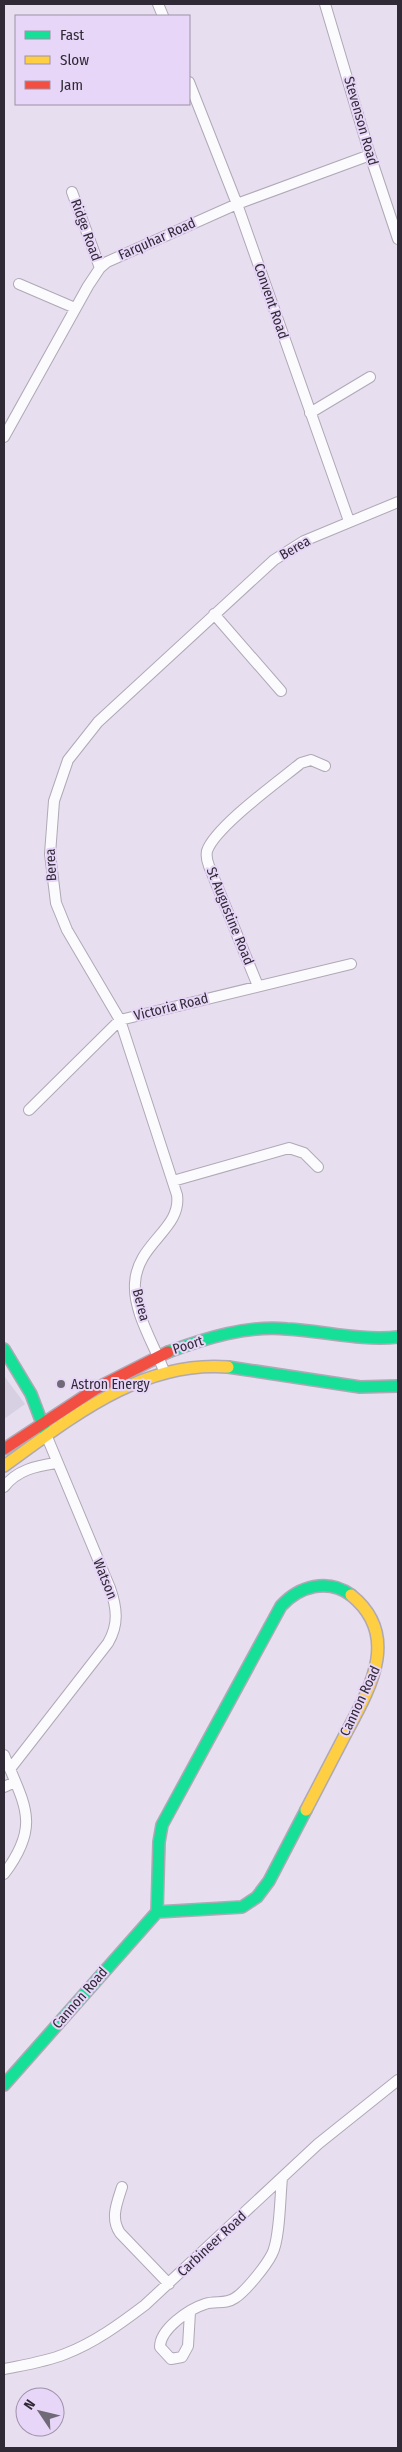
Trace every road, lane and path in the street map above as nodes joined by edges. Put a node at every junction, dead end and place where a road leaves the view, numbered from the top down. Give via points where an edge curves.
1 (325, 4) edge
2 (190, 85) edge
3 (370, 154) junction
4 (72, 192) dead end
5 (237, 204) junction
6 (398, 239) edge
7 (100, 268) junction
8 (19, 284) dead end
9 (75, 308) junction
10 (370, 377) dead end
11 (310, 413) junction
12 (4, 437) edge
13 (398, 502) edge
14 (349, 521) junction
15 (214, 614) junction
16 (282, 691) dead end
17 (326, 766) dead end
18 (351, 964) dead end
19 (258, 986) junction
20 (120, 1020) junction
21 (29, 1110) dead end
22 (318, 1167) dead end
23 (173, 1181) junction
24 (398, 1338) edge
25 (4, 1349) edge
26 (158, 1355) junction
27 (164, 1371) junction
28 (398, 1386) edge
29 (43, 1422) junction
30 (47, 1437) junction
31 (4, 1449) edge
32 (56, 1463) junction
33 (4, 1466) edge
34 (4, 1487) edge
35 (4, 1755) edge
36 (10, 1769) junction
37 (15, 1782) junction
38 (4, 1787) edge
39 (4, 1874) edge
40 (157, 1912) junction
41 (398, 2080) edge
42 (4, 2085) edge
43 (282, 2178) junction
44 (122, 2187) dead end
45 (169, 2284) junction
46 (190, 2312) dead end
47 (4, 2370) edge

1 - 3 street, Stevenson Road
2 - 5 street, Convent Road
3 - 5 street, Farquhar Road
3 - 6 street, Stevenson Road
4 - 7 street, Ridge Road
5 - 7 street, Farquhar Road via 116,257
5 - 11 street, Convent Road
7 - 9 street, Farquhar Road
8 - 9 street
9 - 12 street, Farquhar Road
10 - 11 street
11 - 14 street, Convent Road
13 - 14 street, Berea
14 - 15 street, Berea via 288,550
15 - 16 street
15 - 20 street, Berea via 86,735 68,760 54,800 50,854 56,903 67,930
17 - 19 street, St Augustine Road via 311,760 301,763 230,822 207,851 209,866
18 - 19 street, Victoria Road
19 - 20 street, Victoria Road
20 - 21 street, Victoria Road
20 - 23 street, Berea
22 - 23 street via 304,1153 289,1148
23 - 26 street, Berea via 178,1202 175,1216 146,1250 136,1272 135,1283 140,1309
24 - 26 street, Poort via 355,1340 270,1328 221,1335
25 - 29 street, Watson via 31,1394
26 - 27 street, Berea
26 - 29 street, Poort via 113,1378
27 - 28 street, Poort via 210,1366 358,1386
27 - 30 street, Poort via 104,1399
29 - 30 street, Watson
29 - 31 street, Poort
30 - 32 street, Watson
30 - 33 street, Poort
32 - 34 street via 30,1468
32 - 36 street, Watson via 110,1588 116,1607 115,1628 102,1652
35 - 36 street
36 - 37 street
37 - 38 street
37 - 39 street via 25,1810 26,1836
40 - 40 street, Cannon Road via 158,1842 162,1825 281,1606 294,1593 308,1587 331,1586 346,1592 366,1610 374,1623 380,1641 378,1666 269,1881 257,1897 242,1907
40 - 42 street, Cannon Road
41 - 43 street, Carbineer Road via 318,2144
43 - 45 street, Carbineer Road
43 - 46 street via 271,2257 236,2298 205,2304
44 - 45 street via 115,2210 116,2226
45 - 47 street, Carbineer Road via 120,2324 77,2349

